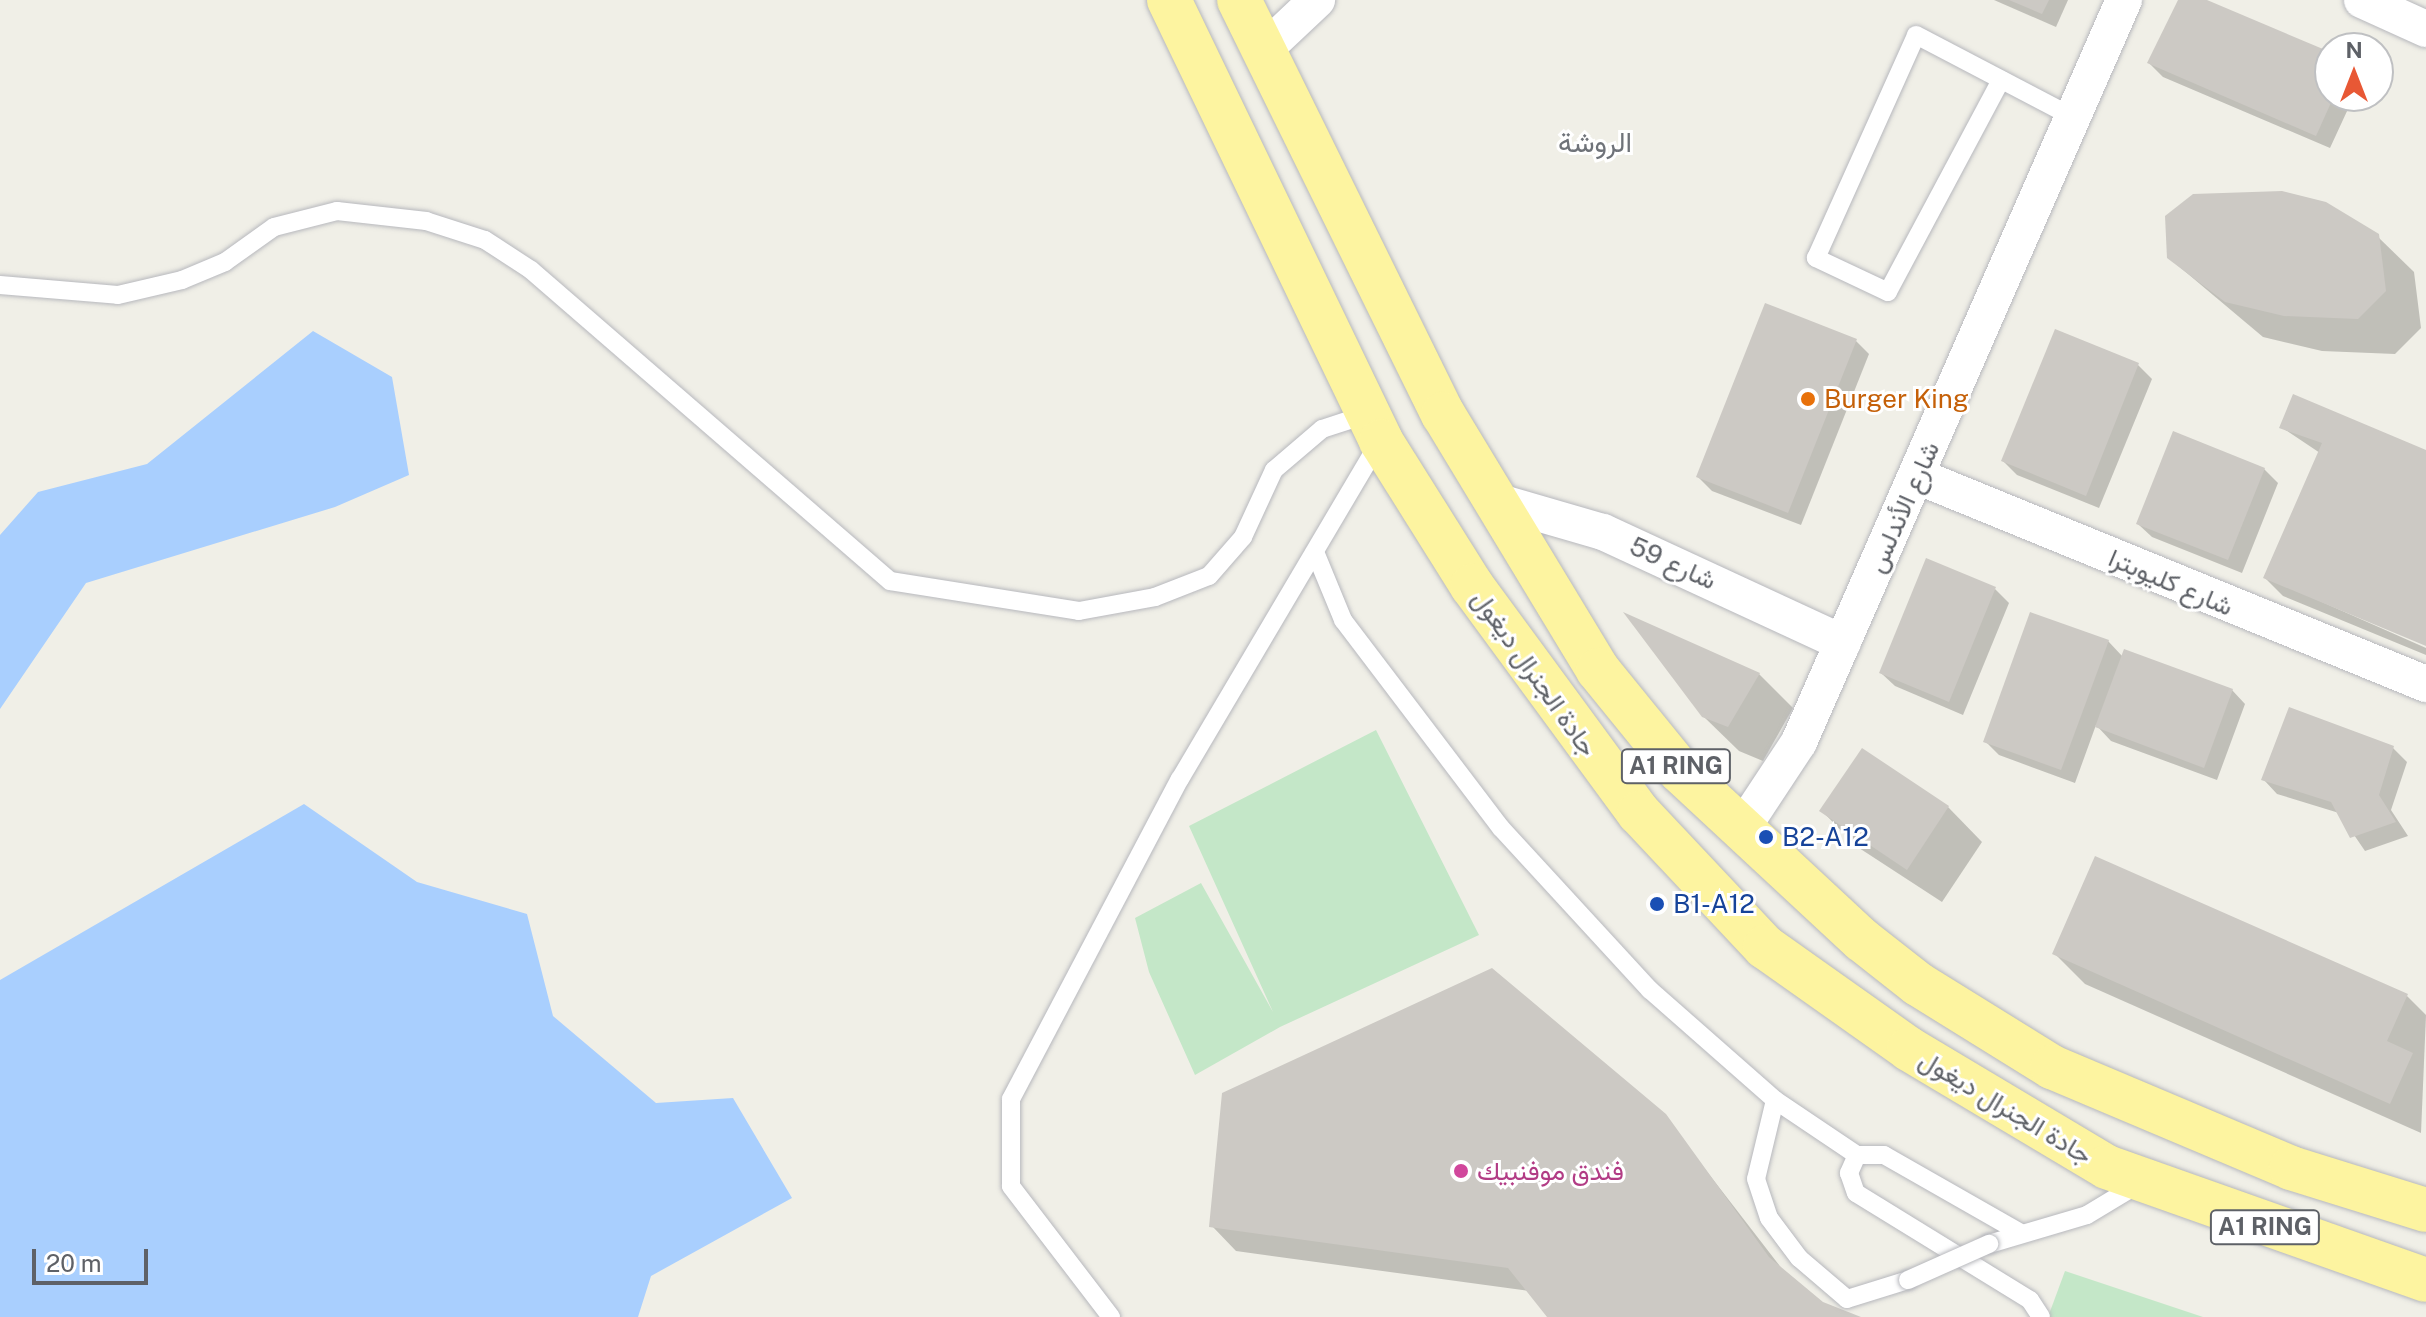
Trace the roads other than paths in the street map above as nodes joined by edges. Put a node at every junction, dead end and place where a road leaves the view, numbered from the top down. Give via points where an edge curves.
1 (1169, 0) edge
2 (1239, 0) edge
3 (1317, 0) edge
4 (2124, 0) edge
5 (2362, 0) edge
6 (2426, 29) edge
7 (1264, 50) junction
8 (2001, 80) junction
9 (2073, 117) junction
10 (0, 285) edge
11 (1375, 427) junction
12 (1917, 476) junction
13 (1496, 501) junction
14 (1315, 552) junction
15 (1843, 643) junction
16 (2426, 684) edge
17 (1741, 830) junction
18 (1775, 1100) junction
19 (1857, 1155) junction
20 (2140, 1183) junction
21 (2426, 1210) edge
22 (2021, 1233) junction
23 (2426, 1280) edge
24 (1111, 1317) edge
25 (2041, 1317) edge

1 - 11 highway, جادة الجنرال ديغول / A1 RING
2 - 7 highway, جادة الجنرال ديغول / A1 RING
3 - 7 street
4 - 9 street, شارع الأندلس
5 - 6 street
7 - 13 highway, جادة الجنرال ديغول / A1 RING via 1399,331
8 - 8 lane via 1916,35 1816,258 1888,292
8 - 9 lane
9 - 12 street, شارع الأندلس
10 - 11 lane via 118,295 182,280 225,262 274,227 337,211 426,221 485,240 531,270 890,581 1079,611 1155,597 1209,576 1243,537 1274,470 1322,429
11 - 14 lane
11 - 20 highway, جادة الجنرال ديغول / A1 RING via 1582,742 1765,947 1971,1088
12 - 15 street, شارع الأندلس
12 - 16 street, شارع كليوبترا
13 - 15 street, شارع 59 via 1617,538
13 - 17 highway, جادة الجنرال ديغول / A1 RING via 1598,670 1680,771
14 - 18 lane via 1343,620 1501,828 1650,990
14 - 24 lane via 1180,779 1011,1099 1011,1186
15 - 17 street, شارع الأندلس via 1799,742
17 - 21 highway, جادة الجنرال ديغول / A1 RING via 1918,984 2052,1067 2277,1163
18 - 19 lane
18 - 22 lane, bridge via 1756,1179 1769,1218 1818,1278 1847,1299
19 - 22 lane via 1884,1155
19 - 25 lane via 1849,1173 1856,1193 2030,1300
20 - 22 lane via 2087,1215
20 - 23 highway, جادة الجنرال ديغول / A1 RING

